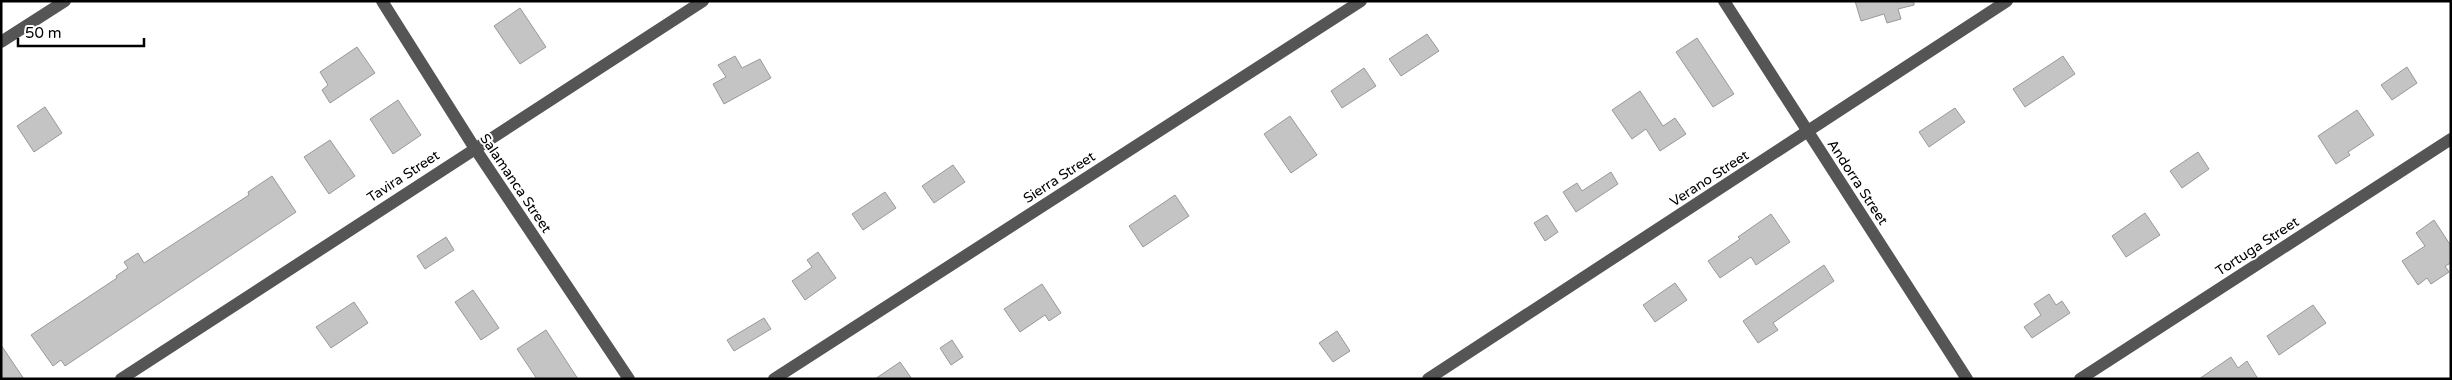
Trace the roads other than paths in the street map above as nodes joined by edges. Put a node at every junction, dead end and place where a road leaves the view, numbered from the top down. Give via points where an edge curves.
1 (65, 1) edge
2 (382, 1) edge
3 (703, 1) edge
4 (1361, 1) edge
5 (1724, 1) edge
6 (2007, 1) edge
7 (1, 42) edge
8 (1808, 132) junction
9 (2451, 139) edge
10 (474, 147) junction
11 (121, 379) edge
12 (629, 379) edge
13 (774, 379) edge
14 (1428, 379) edge
15 (1967, 379) edge
16 (2080, 379) edge

1 - 7 street
2 - 10 street, Salamanca Street
3 - 10 street, Tavira Street
4 - 13 street, Sierra Street
5 - 8 street, Andorra Street
6 - 8 street, Verano Street
8 - 14 street, Verano Street
8 - 15 street, Andorra Street
9 - 16 street, Tortuga Street
10 - 11 street, Tavira Street
10 - 12 street, Salamanca Street

